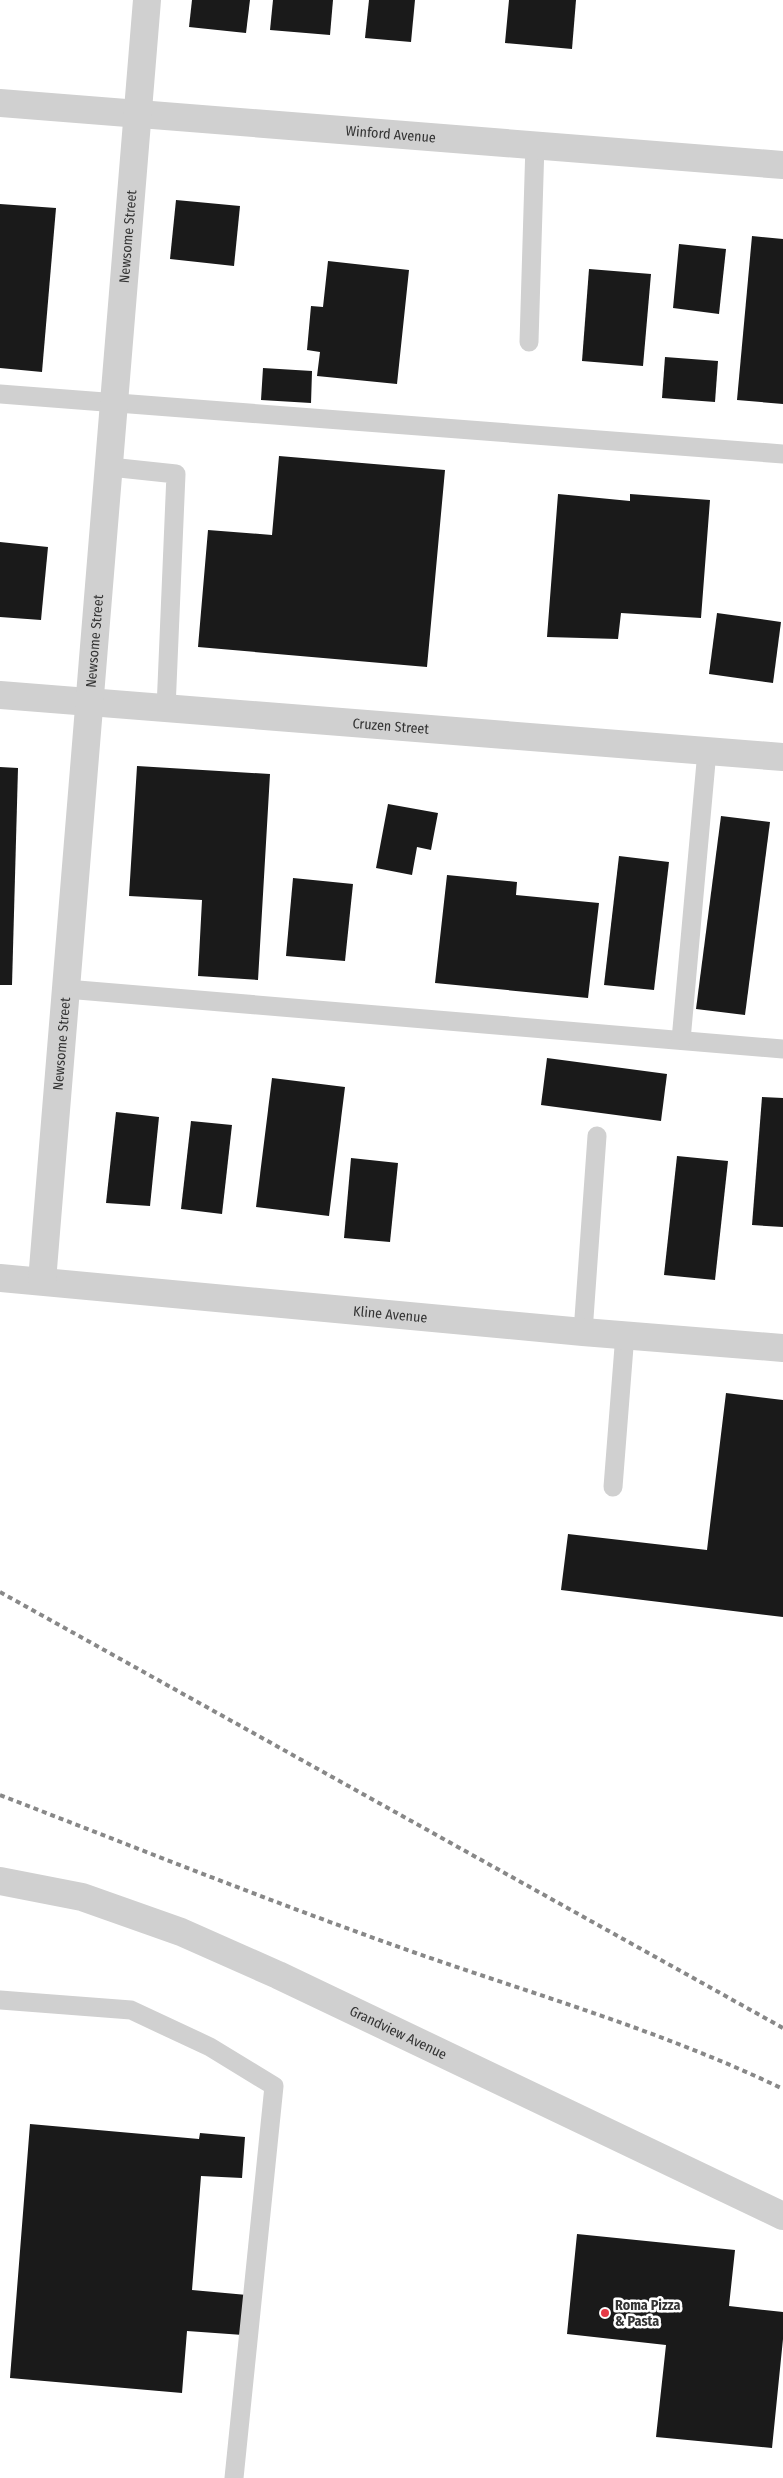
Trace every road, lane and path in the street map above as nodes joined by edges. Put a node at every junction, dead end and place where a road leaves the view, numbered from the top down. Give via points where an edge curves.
1 (147, 0) edge
2 (0, 103) edge
3 (137, 114) junction
4 (535, 144) junction
5 (783, 165) edge
6 (529, 342) dead end
7 (0, 394) edge
8 (114, 402) junction
9 (783, 454) edge
10 (110, 467) junction
11 (0, 695) edge
12 (89, 703) junction
13 (166, 709) junction
14 (707, 752) junction
15 (783, 757) edge
16 (66, 989) junction
17 (680, 1040) junction
18 (783, 1049) edge
19 (597, 1136) dead end
20 (0, 1278) edge
21 (42, 1281) junction
22 (583, 1332) junction
23 (625, 1334) junction
24 (783, 1348) edge
25 (613, 1487) dead end
26 (0, 1881) edge
27 (0, 2000) edge
28 (783, 2216) edge
29 (234, 2478) edge

1 - 3 street, Newsome Street
2 - 3 street, Winford Avenue
3 - 4 street, Winford Avenue
3 - 8 street, Newsome Street
4 - 5 street, Winford Avenue
4 - 6 lane
7 - 8 lane
8 - 9 lane
8 - 10 street, Newsome Street
10 - 12 street, Newsome Street
10 - 13 lane via 176,474
11 - 12 street, Cruzen Street
12 - 13 street, Cruzen Street
12 - 16 street, Newsome Street
13 - 14 street, Cruzen Street
14 - 15 street, Cruzen Street
14 - 17 lane
16 - 17 lane
16 - 21 street, Newsome Street
17 - 18 lane
19 - 22 lane
20 - 21 street, Kline Avenue
21 - 22 street, Kline Avenue
22 - 23 street, Kline Avenue
23 - 24 street, Kline Avenue
23 - 25 lane
26 - 28 street, Grandview Avenue via 82,1897 181,1932
27 - 29 lane via 132,2010 210,2047 274,2086

